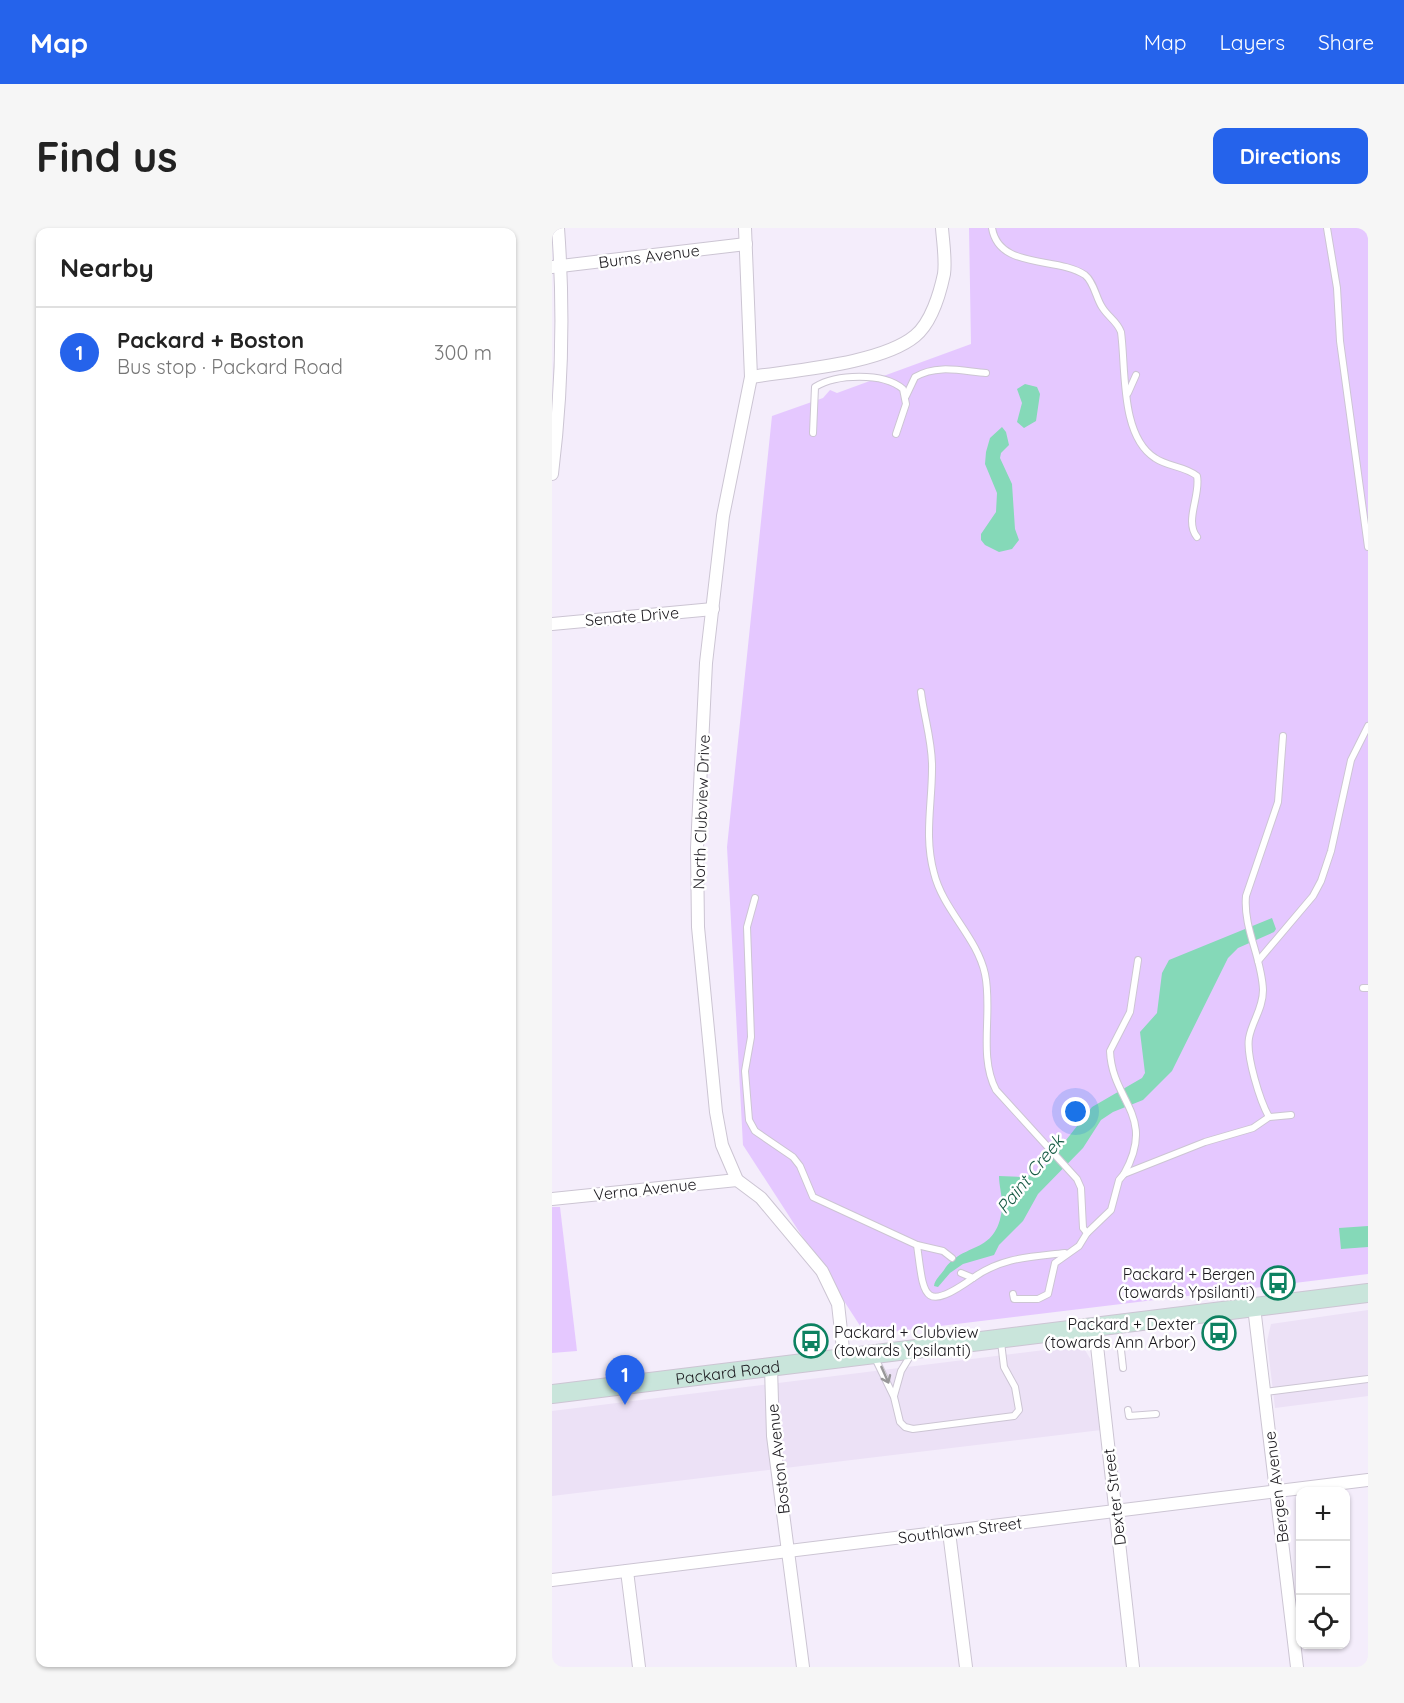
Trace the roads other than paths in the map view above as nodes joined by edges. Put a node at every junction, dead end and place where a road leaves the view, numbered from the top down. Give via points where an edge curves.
1 (558, 228) edge
2 (745, 228) edge
3 (942, 228) edge
4 (992, 228) edge
5 (1327, 228) edge
6 (746, 244) junction
7 (556, 266) edge
8 (986, 373) dead end
9 (1136, 375) dead end
10 (751, 376) junction
11 (1127, 396) junction
12 (906, 397) junction
13 (813, 433) dead end
14 (896, 434) dead end
15 (552, 474) edge
16 (1197, 537) dead end
17 (1367, 540) edge
18 (1368, 548) edge
19 (713, 609) junction
20 (552, 624) edge
21 (921, 692) dead end
22 (1368, 726) edge
23 (1283, 736) dead end
24 (755, 898) dead end
25 (1138, 960) dead end
26 (1258, 961) junction
27 (1292, 1115) dead end
28 (1269, 1117) junction
29 (1124, 1174) junction
30 (737, 1180) junction
31 (552, 1199) edge
32 (1088, 1233) junction
33 (917, 1245) junction
34 (1065, 1253) junction
35 (952, 1258) dead end
36 (962, 1273) dead end
37 (974, 1278) junction
38 (1368, 1293) edge
39 (1013, 1294) dead end
40 (1254, 1307) junction
41 (1095, 1328) junction
42 (1001, 1338) junction
43 (914, 1349) junction
44 (1121, 1350) dead end
45 (873, 1354) junction
46 (844, 1358) junction
47 (771, 1367) junction
48 (1123, 1368) dead end
49 (1368, 1378) edge
50 (1264, 1392) junction
51 (552, 1394) edge
52 (894, 1397) junction
53 (1128, 1410) dead end
54 (1156, 1414) dead end
55 (1368, 1479) edge
56 (1277, 1490) junction
57 (1116, 1509) junction
58 (949, 1532) junction
59 (788, 1552) junction
60 (627, 1571) junction
61 (552, 1580) edge
62 (639, 1667) edge
63 (803, 1667) edge
64 (966, 1667) edge
65 (1133, 1667) edge
66 (1297, 1667) edge

1 - 7 street
2 - 6 street, North Clubview Drive
3 - 10 street via 944,273 933,309 916,335 871,356
4 - 11 lane via 1002,249 1087,277 1103,310 1119,324
5 - 17 lane
6 - 7 street, Burns Avenue
6 - 10 street, North Clubview Drive
7 - 15 street via 560,413
8 - 12 lane via 930,371 915,377
9 - 11 lane
10 - 19 street, North Clubview Drive via 723,516
11 - 16 lane via 1131,420 1145,448 1154,458 1197,476 1193,520
12 - 13 lane via 903,389 888,380 825,381 815,387
12 - 14 lane
17 - 18 lane
19 - 20 street, Senate Drive
19 - 30 street, North Clubview Drive via 706,663 697,848 698,927 716,1112 722,1145
21 - 32 lane via 932,761 928,819 933,870 941,893 985,972 990,1078 996,1090 1067,1165 1081,1188 1081,1221
22 - 26 lane via 1351,760 1321,881
23 - 26 lane via 1278,802 1246,896 1247,923
24 - 33 lane via 747,927 751,1037 745,1071 749,1120 755,1131 793,1157 813,1197
25 - 29 lane via 1132,1005 1110,1051 1135,1119 1136,1146
26 - 28 lane via 1263,990 1261,1008 1248,1039 1258,1096
27 - 28 lane
28 - 29 lane via 1253,1128
29 - 32 lane via 1111,1210
30 - 31 street, Verna Avenue
30 - 46 street, North Clubview Drive via 761,1198 822,1271 838,1304
32 - 34 lane via 1079,1246
33 - 35 lane via 943,1251
33 - 37 lane via 922,1282 931,1296 946,1297
34 - 37 lane via 1005,1260
34 - 39 lane via 1052,1271 1052,1289 1048,1294 1027,1300 1014,1299
36 - 37 lane
38 - 40 main road, Packard Road
40 - 41 main road, Packard Road
40 - 50 street, Bergen Avenue
41 - 42 main road, Packard Road
41 - 57 street, Dexter Street
42 - 43 main road, Packard Road
42 - 52 lane via 1004,1367 1018,1396 1019,1410 1014,1416 913,1429 900,1422
43 - 45 main road, Packard Road
43 - 52 lane via 901,1371
44 - 48 lane
45 - 46 main road, Packard Road
45 -> 52 lane
46 - 47 main road, Packard Road
47 - 51 main road, Packard Road
47 - 59 street, Boston Avenue via 773,1436
49 - 50 lane
50 - 56 street, Bergen Avenue
53 - 54 lane via 1129,1416
55 - 56 street, Southlawn Street
56 - 57 street, Southlawn Street
56 - 66 street, Bergen Avenue
57 - 58 street, Southlawn Street
57 - 65 street, Dexter Street
58 - 59 street, Southlawn Street
58 - 64 street
59 - 60 street, Southlawn Street
59 - 63 street, Boston Avenue
60 - 61 street, Southlawn Street
60 - 62 street

